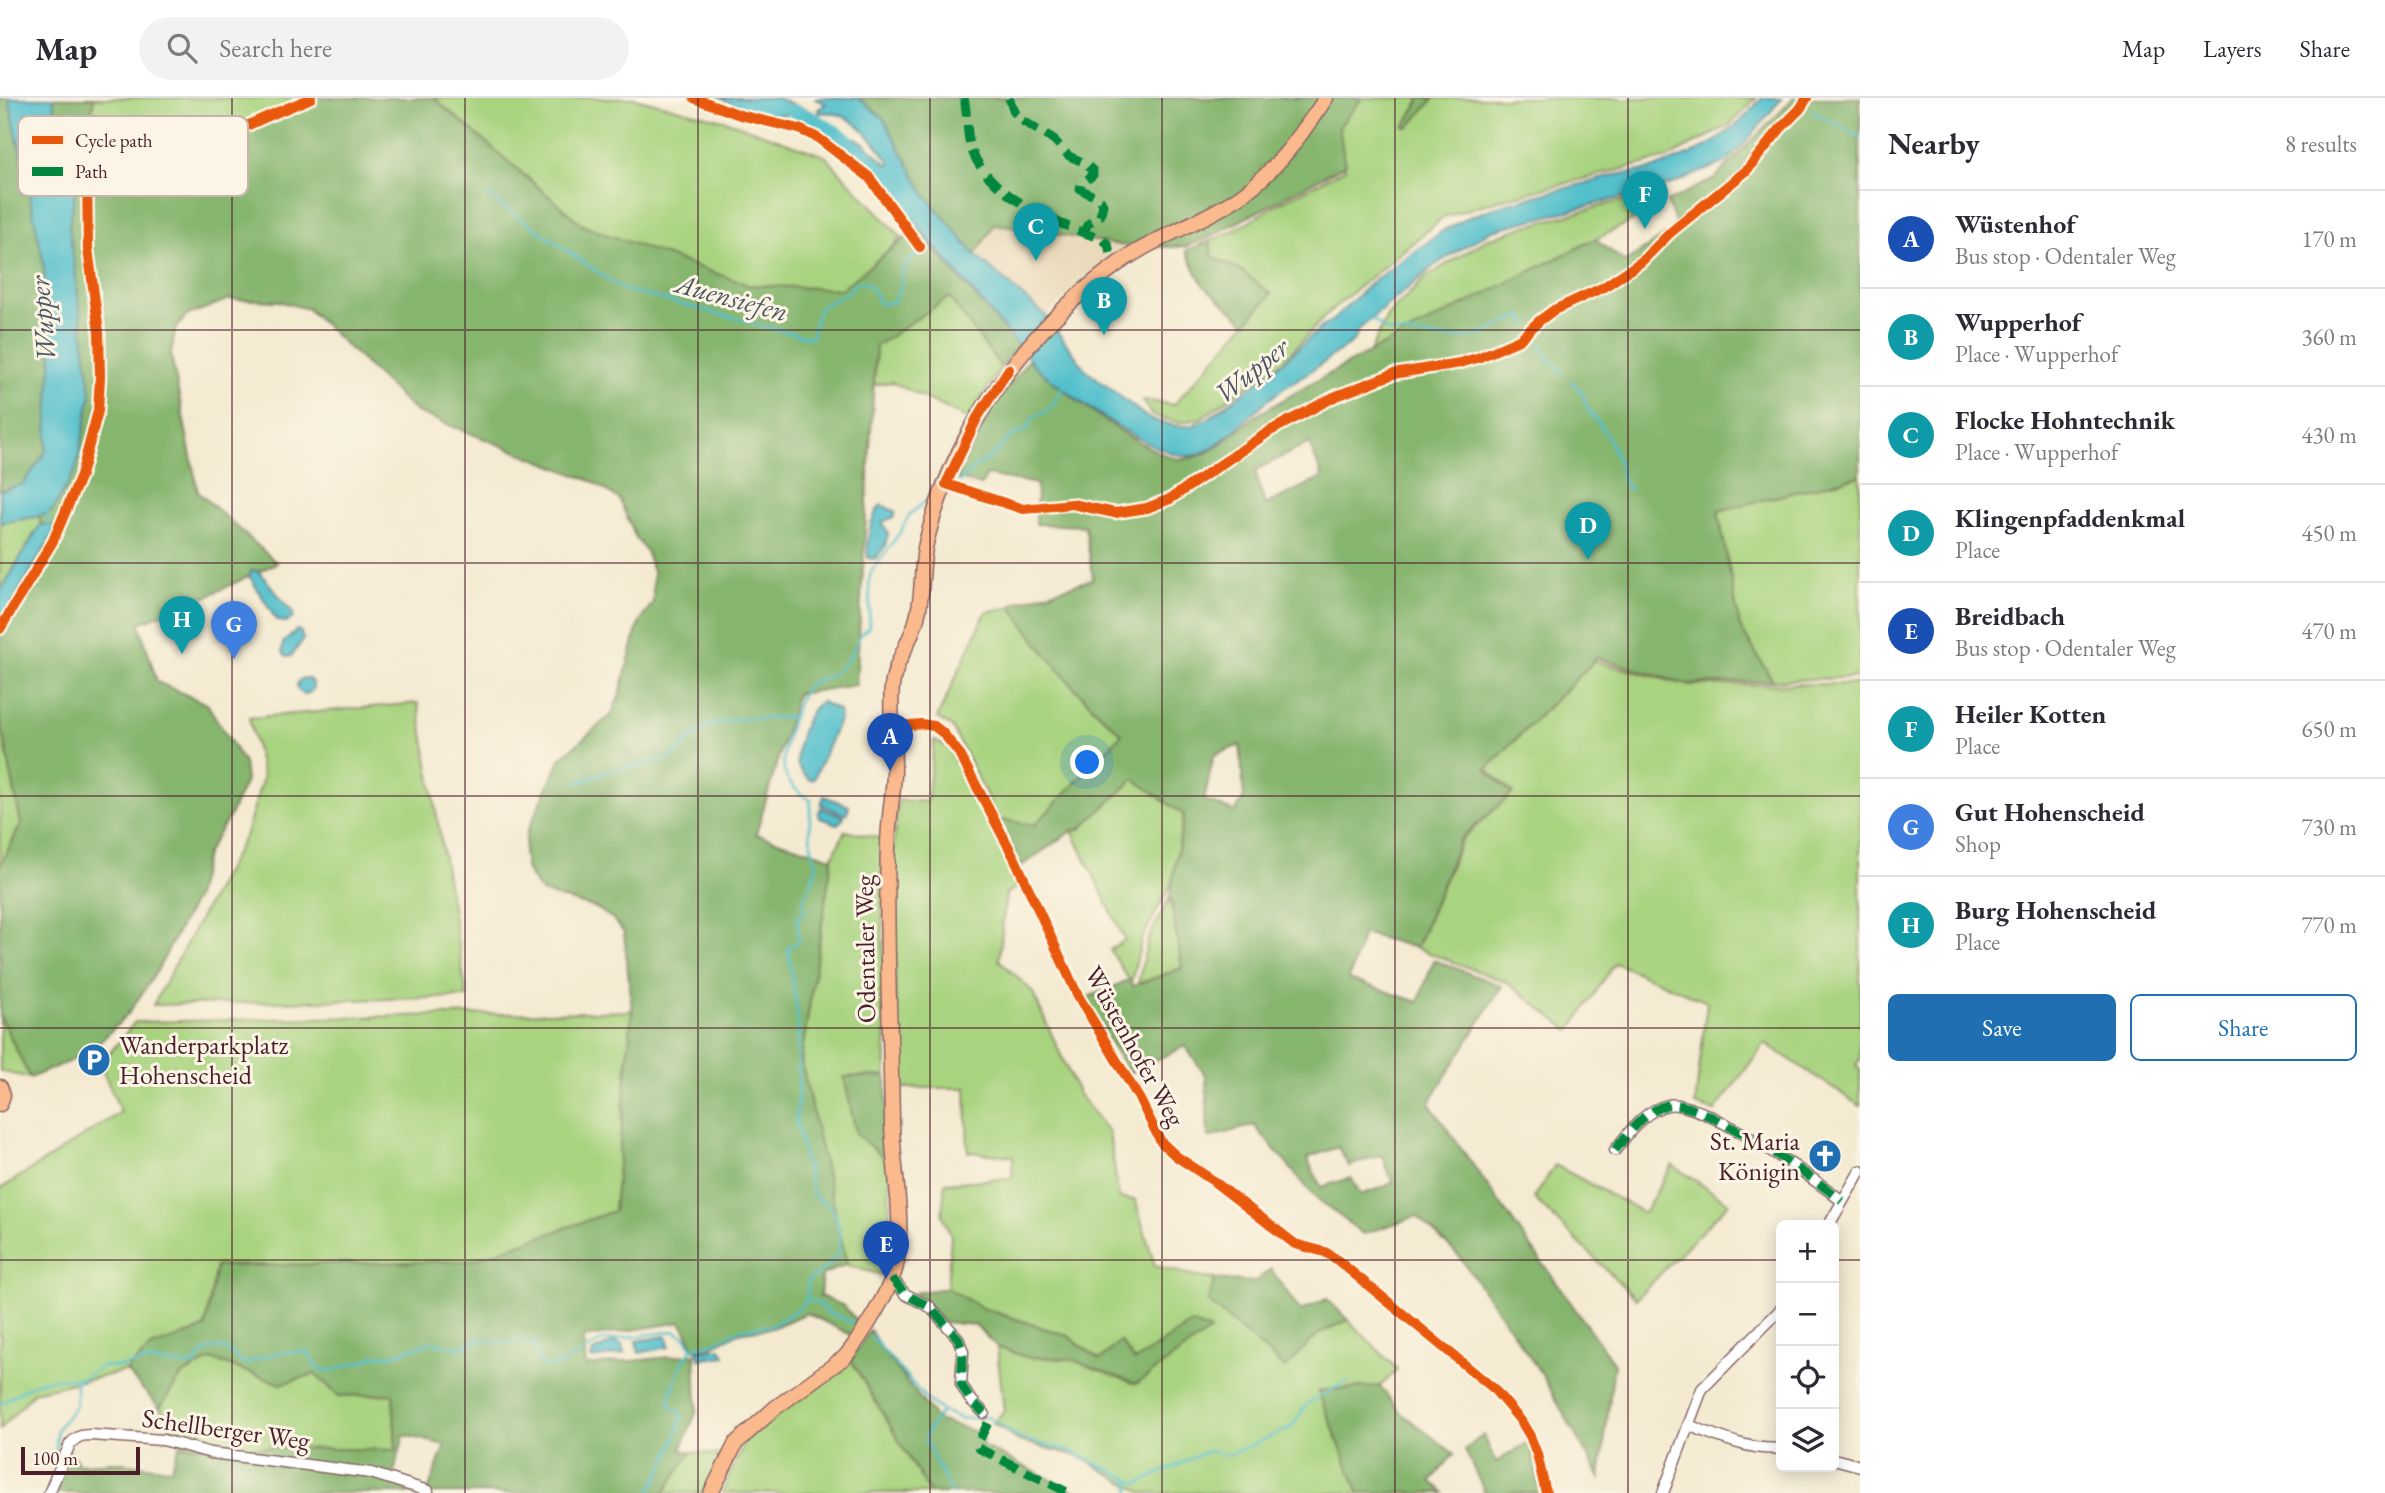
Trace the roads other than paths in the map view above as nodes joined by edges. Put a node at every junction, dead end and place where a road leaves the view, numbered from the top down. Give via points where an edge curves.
1 (1325, 98) edge
2 (891, 727) junction
3 (0, 1087) edge
4 (0, 1104) edge
5 (1615, 1150) dead end
6 (1860, 1171) edge
7 (1842, 1201) junction
8 (1832, 1220) edge
9 (892, 1278) junction
10 (1776, 1315) edge
11 (984, 1413) dead end
12 (1688, 1425) junction
13 (1776, 1449) edge
14 (1839, 1460) edge
15 (1860, 1466) edge
16 (428, 1491) dead end
17 (50, 1493) edge
18 (711, 1493) edge
19 (1546, 1493) edge
20 (1663, 1493) edge

1 - 2 main road, Odentaler Weg via 1272,170 1245,192 1140,248 1087,287 1017,360 977,418 932,519 922,562 918,616 894,679
2 - 9 main road, Odentaler Weg via 894,771 887,849 899,1220
2 - 19 street, Wüstenhofer Weg via 934,726 958,753 992,812 1077,993 1161,1142 1295,1244 1336,1259 1493,1388 1530,1436
3 - 4 main road
5 - 7 street via 1639,1121 1659,1108 1678,1105 1714,1117 1800,1169
6 - 7 street
7 - 8 street
9 - 11 street via 905,1294 930,1307 958,1338 963,1352 961,1384
9 - 18 main road, Odentaler Weg via 845,1357 748,1431 732,1448
10 - 12 street via 1708,1382
12 - 13 street
12 - 20 street
14 - 15 street
16 - 17 street, Schellberger Weg via 371,1473 211,1454 163,1440 91,1435 75,1438 70,1444

